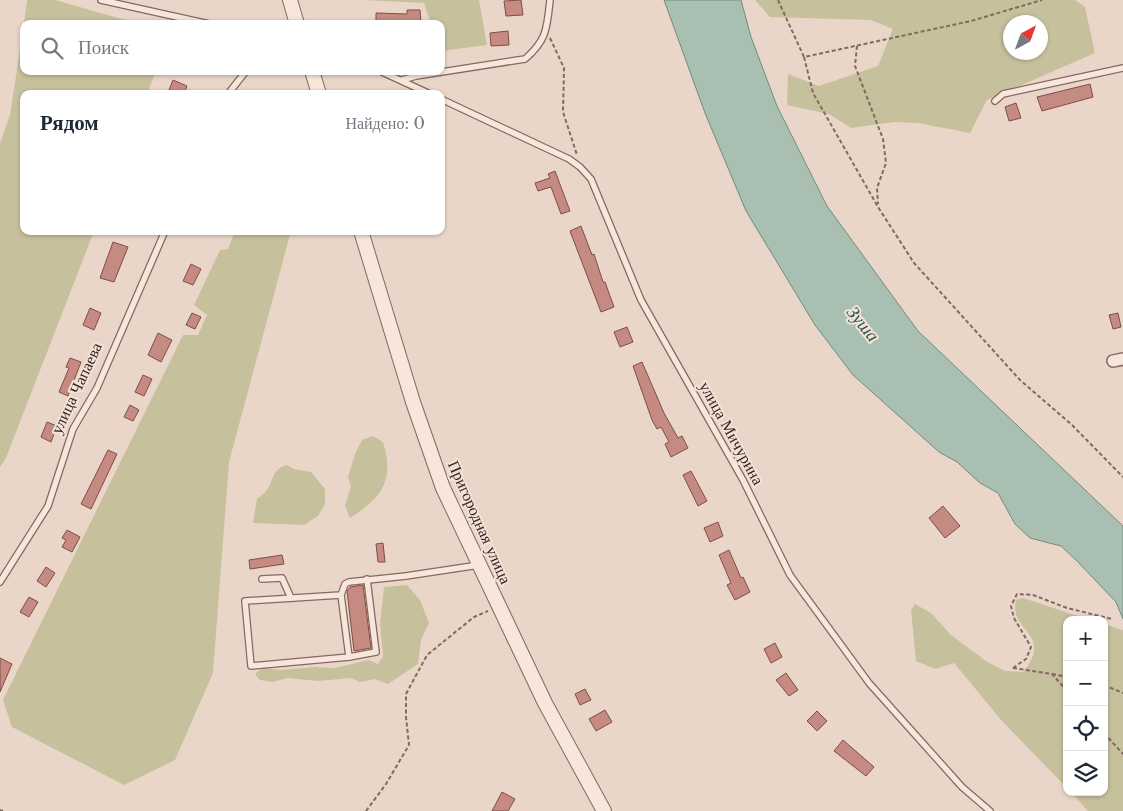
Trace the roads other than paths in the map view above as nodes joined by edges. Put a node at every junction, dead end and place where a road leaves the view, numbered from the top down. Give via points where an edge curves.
1 (101, 0) edge
2 (290, 0) edge
3 (550, 0) edge
4 (191, 20) edge
5 (296, 20) edge
6 (1123, 68) edge
7 (445, 71) edge
8 (243, 75) edge
9 (313, 75) edge
10 (390, 75) edge
11 (422, 75) edge
12 (402, 80) junction
13 (231, 90) edge
14 (318, 90) edge
15 (422, 90) edge
16 (445, 101) edge
17 (995, 101) dead end
18 (163, 235) edge
19 (362, 235) edge
20 (479, 565) junction
21 (262, 579) dead end
22 (367, 579) junction
23 (0, 582) edge
24 (341, 595) junction
25 (291, 598) junction
26 (349, 657) junction
27 (602, 810) edge
28 (990, 811) edge

1 - 4 lane
2 - 5 street
3 - 7 lane via 547,31 538,48 525,59
6 - 17 lane via 1003,94
8 - 13 lane
9 - 14 street
10 - 12 lane
11 - 12 lane
12 - 15 lane
16 - 28 lane, улица Мичурина via 568,159 591,179 641,300 743,480 790,575 869,683 962,787
18 - 23 lane, улица Чапаева via 97,388 73,429 48,506
19 - 20 street, Пригородная улица via 437,470
20 - 22 lane
20 - 27 street, Пригородная улица via 545,703
21 - 25 lane via 282,578
22 - 24 lane via 345,584
22 - 26 lane via 376,652
24 - 25 lane
24 - 26 lane
25 - 26 lane via 245,601 251,666

